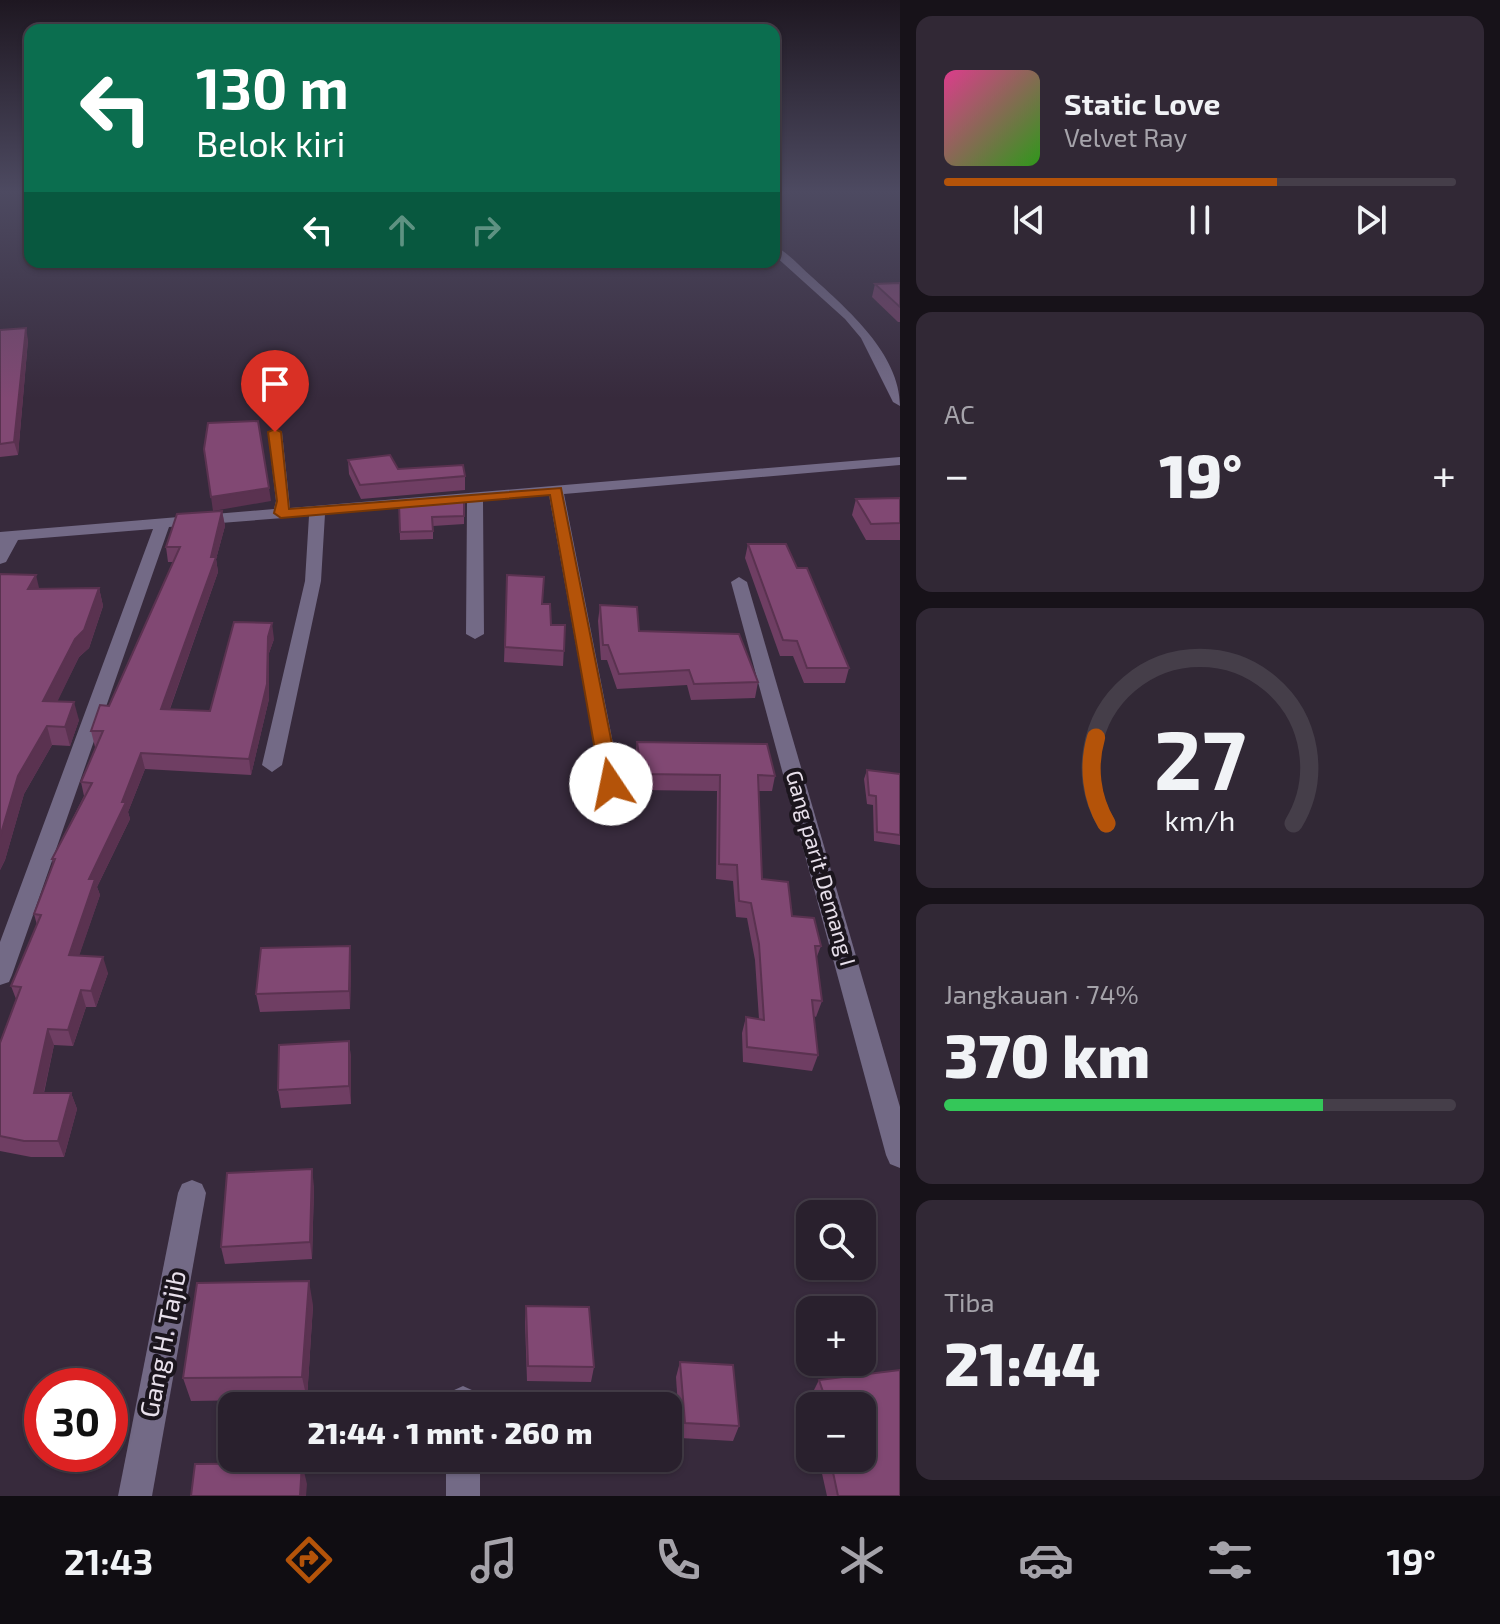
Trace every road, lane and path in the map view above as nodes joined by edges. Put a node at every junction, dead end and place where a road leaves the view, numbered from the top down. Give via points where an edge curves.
1 (786, 260) edge
2 (900, 402) edge
3 (275, 432) dead end
4 (900, 461) edge
5 (556, 491) junction
6 (475, 498) junction
7 (317, 511) junction
8 (281, 513) junction
9 (162, 526) junction
10 (7, 538) edge
11 (0, 559) edge
12 (739, 582) dead end
13 (475, 634) dead end
14 (272, 765) dead end
15 (611, 784) dead end
16 (0, 975) edge
17 (900, 1155) edge
18 (192, 1193) dead end
19 (463, 1472) edge
20 (135, 1496) edge
21 (463, 1496) edge

1 - 2 street via 866,337
3 - 8 street
4 - 5 street
5 - 6 street
5 - 15 street
6 - 7 street
6 - 13 street
7 - 8 street
7 - 14 street via 313,581
8 - 9 street
9 - 10 street
9 - 16 street
10 - 11 street
12 - 17 street, Gang parit Demang I
18 - 20 street, Gang H. Tajib
19 - 21 street

